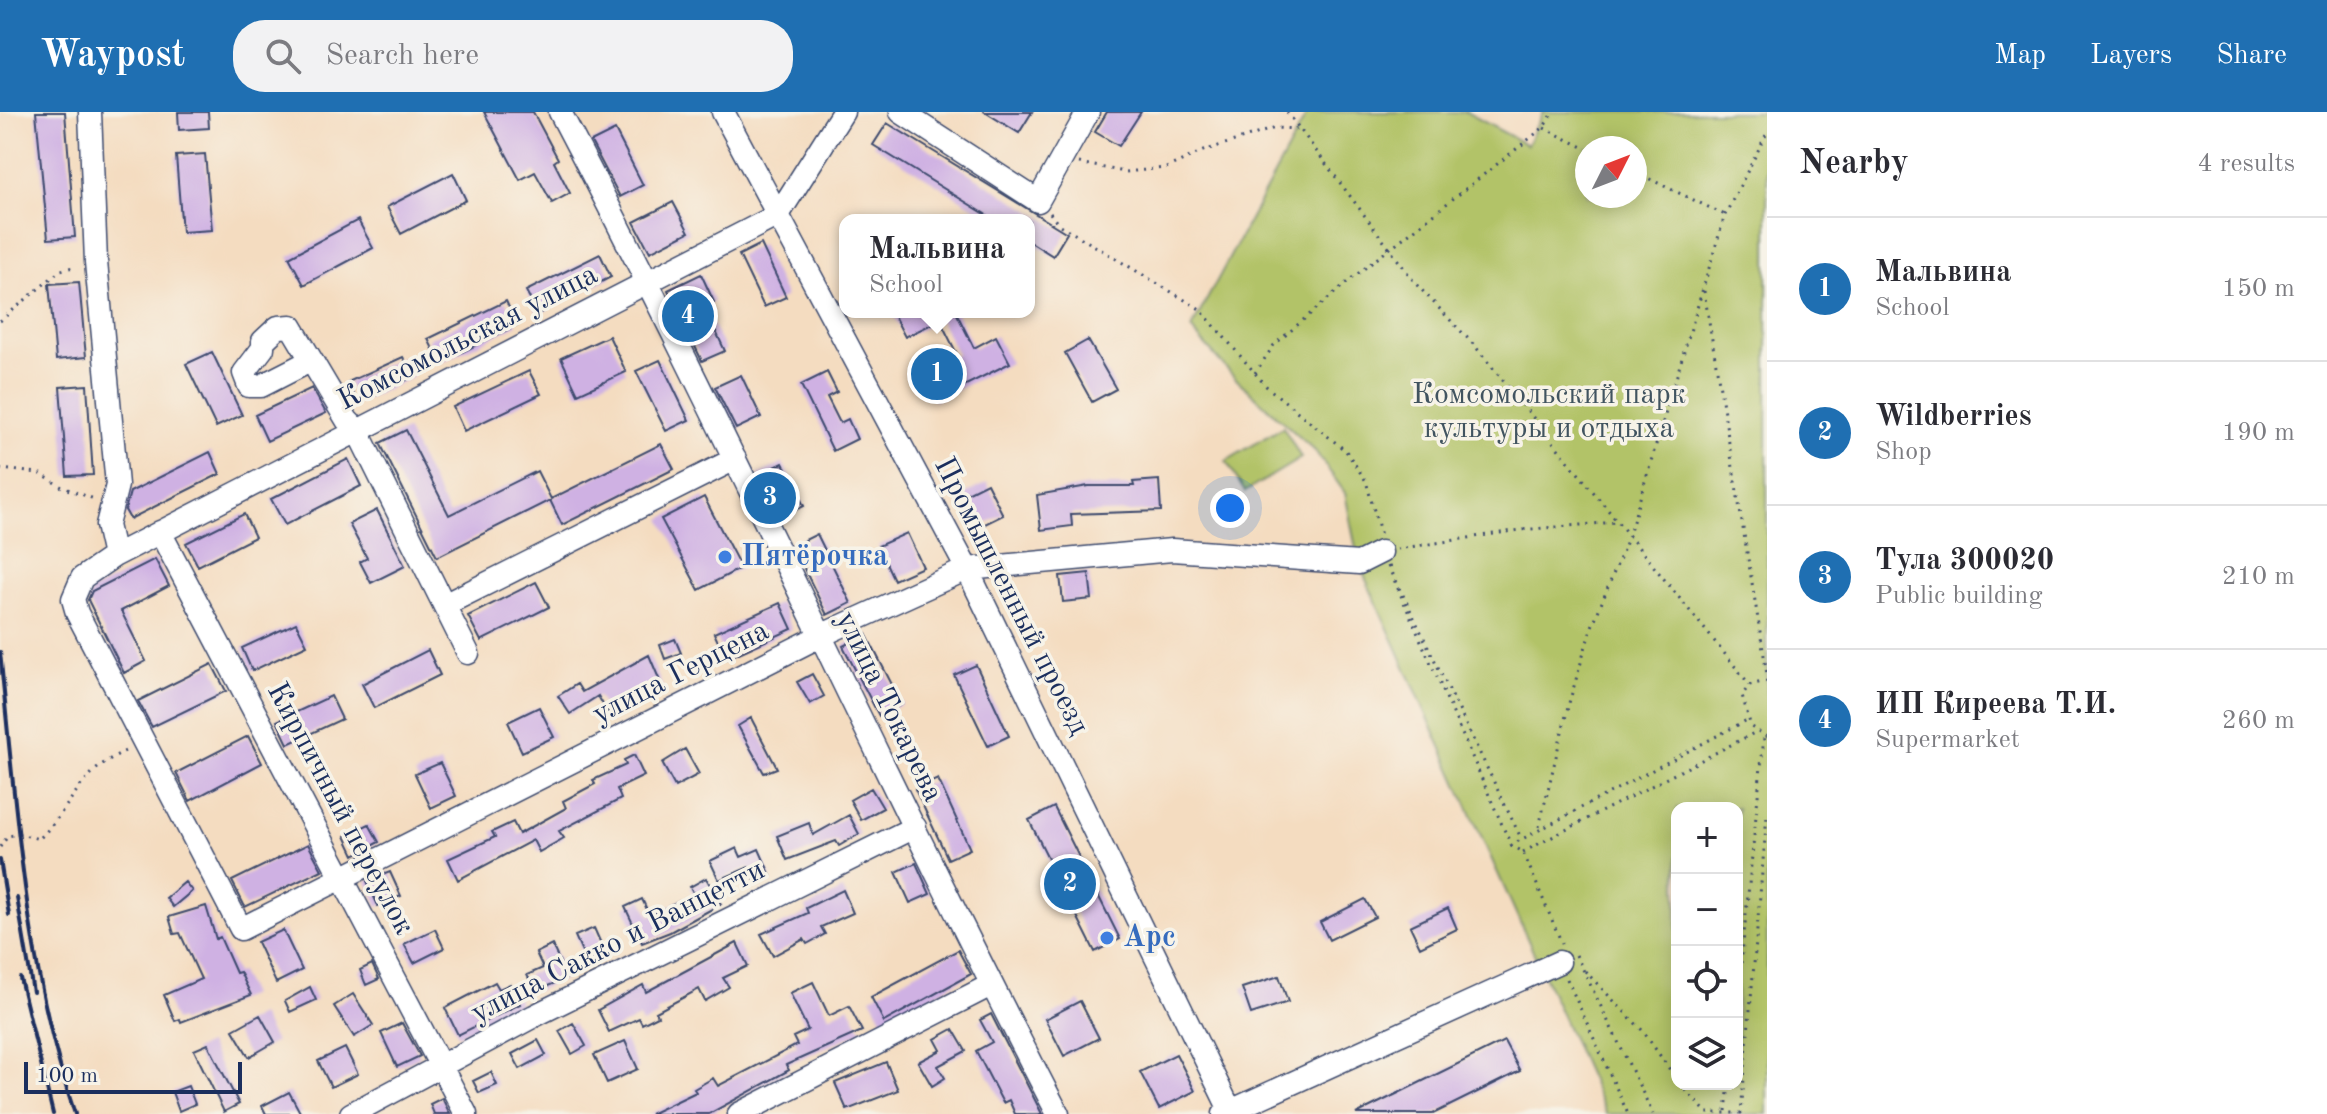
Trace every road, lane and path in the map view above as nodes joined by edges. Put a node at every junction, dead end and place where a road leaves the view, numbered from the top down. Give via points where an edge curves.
1 (90, 112) edge
2 (560, 112) edge
3 (723, 112) edge
4 (843, 112) edge
5 (901, 112) edge
6 (1088, 112) edge
7 (1287, 112) edge
8 (1554, 112) edge
9 (1543, 128) junction
10 (1299, 129) junction
11 (1767, 133) edge
12 (1575, 143) edge
13 (1061, 160) junction
14 (1647, 178) edge
15 (1038, 201) junction
16 (778, 215) junction
17 (1725, 215) junction
18 (1391, 247) junction
19 (96, 262) junction
20 (648, 279) junction
21 (1704, 289) junction
22 (0, 321) edge
23 (310, 361) dead end
24 (1255, 373) junction
25 (357, 430) junction
26 (735, 459) junction
27 (0, 469) edge
28 (111, 505) junction
29 (1616, 522) junction
30 (160, 532) junction
31 (1628, 538) junction
32 (1381, 552) junction
33 (114, 556) junction
34 (967, 569) junction
35 (444, 605) junction
36 (820, 636) junction
37 (468, 653) dead end
38 (1767, 674) edge
39 (1767, 681) edge
40 (1750, 685) junction
41 (1747, 720) junction
42 (1756, 732) junction
43 (1766, 737) edge
44 (145, 743) junction
45 (1767, 815) edge
46 (915, 827) junction
47 (1539, 829) junction
48 (1521, 838) junction
49 (1511, 845) junction
50 (0, 847) edge
51 (1523, 852) junction
52 (343, 876) junction
53 (1743, 948) edge
54 (1567, 957) junction
55 (1583, 968) junction
56 (991, 985) junction
57 (440, 1065) junction
58 (1671, 1071) edge
59 (1686, 1090) edge
60 (1728, 1090) edge
61 (1726, 1111) junction
62 (1229, 1113) edge
63 (1733, 1113) edge
64 (351, 1114) edge
65 (466, 1114) edge
66 (739, 1114) edge
67 (1058, 1114) edge
68 (1628, 1114) edge
69 (1653, 1114) edge

1 - 19 street
2 - 20 street, улица Токарева
3 - 16 street, Промышленный проезд
4 - 16 street
5 - 15 street
6 - 13 street
7 - 10 path
8 - 9 path
9 - 12 path
9 - 18 path
10 - 13 path via 1275,128 1166,168 1125,172
10 - 18 path
11 - 17 path
13 - 15 street
14 - 17 path
15 - 24 path via 1058,224 1200,309
16 - 20 street, Комсомольская улица
16 - 34 street, Промышленный проезд
17 - 21 path
18 - 24 path via 1274,345
18 - 29 path via 1416,284 1475,346
19 - 22 path via 61,270
19 - 28 street via 117,485
20 - 25 street, Комсомольская улица
20 - 26 street, улица Токарева
21 - 31 path
21 - 38 path
23 - 25 street
24 - 32 path via 1346,451 1366,481 1380,526
25 - 30 street, Комсомольская улица
25 - 35 street
26 - 35 street
26 - 36 street, улица Токарева
27 - 28 path via 39,473
28 - 33 street via 107,525
29 - 31 path
29 - 32 path via 1520,530
30 - 33 street, Комсомольская улица
30 - 52 street, Кирпичный переулок
31 - 40 path
31 - 47 path via 1587,644
32 - 34 street, улица Герцена via 1359,563 1172,550
32 - 48 path
32 - 49 path
33 - 44 street, Комсомольская улица via 82,578 73,599
34 - 36 street, улица Герцена
34 - 62 street, Промышленный проезд
35 - 37 street
36 - 46 street, улица Токарева
36 - 52 street, улица Герцена
39 - 40 path
40 - 41 path via 1742,695
41 - 42 path
41 - 47 path
42 - 43 path
42 - 51 path
43 - 53 path
44 - 50 path via 104,760 39,839 8,836
44 - 52 street, улица Герцена via 241,929
45 - 63 path via 1741,1113
46 - 56 street, улица Токарева
46 - 57 street, улица Сакко и Ванцетти
47 - 48 path
48 - 49 path
49 - 51 path
51 - 54 path
52 - 57 street, Кирпичный переулок
54 - 55 path
54 - 62 street
54 - 68 path
55 - 58 path via 1643,1031
55 - 69 path
56 - 66 street
56 - 67 street, улица Токарева
57 - 64 street, улица Сакко и Ванцетти
57 - 65 street, Кирпичный переулок
59 - 61 path via 1707,1113
60 - 61 path
61 - 63 path

